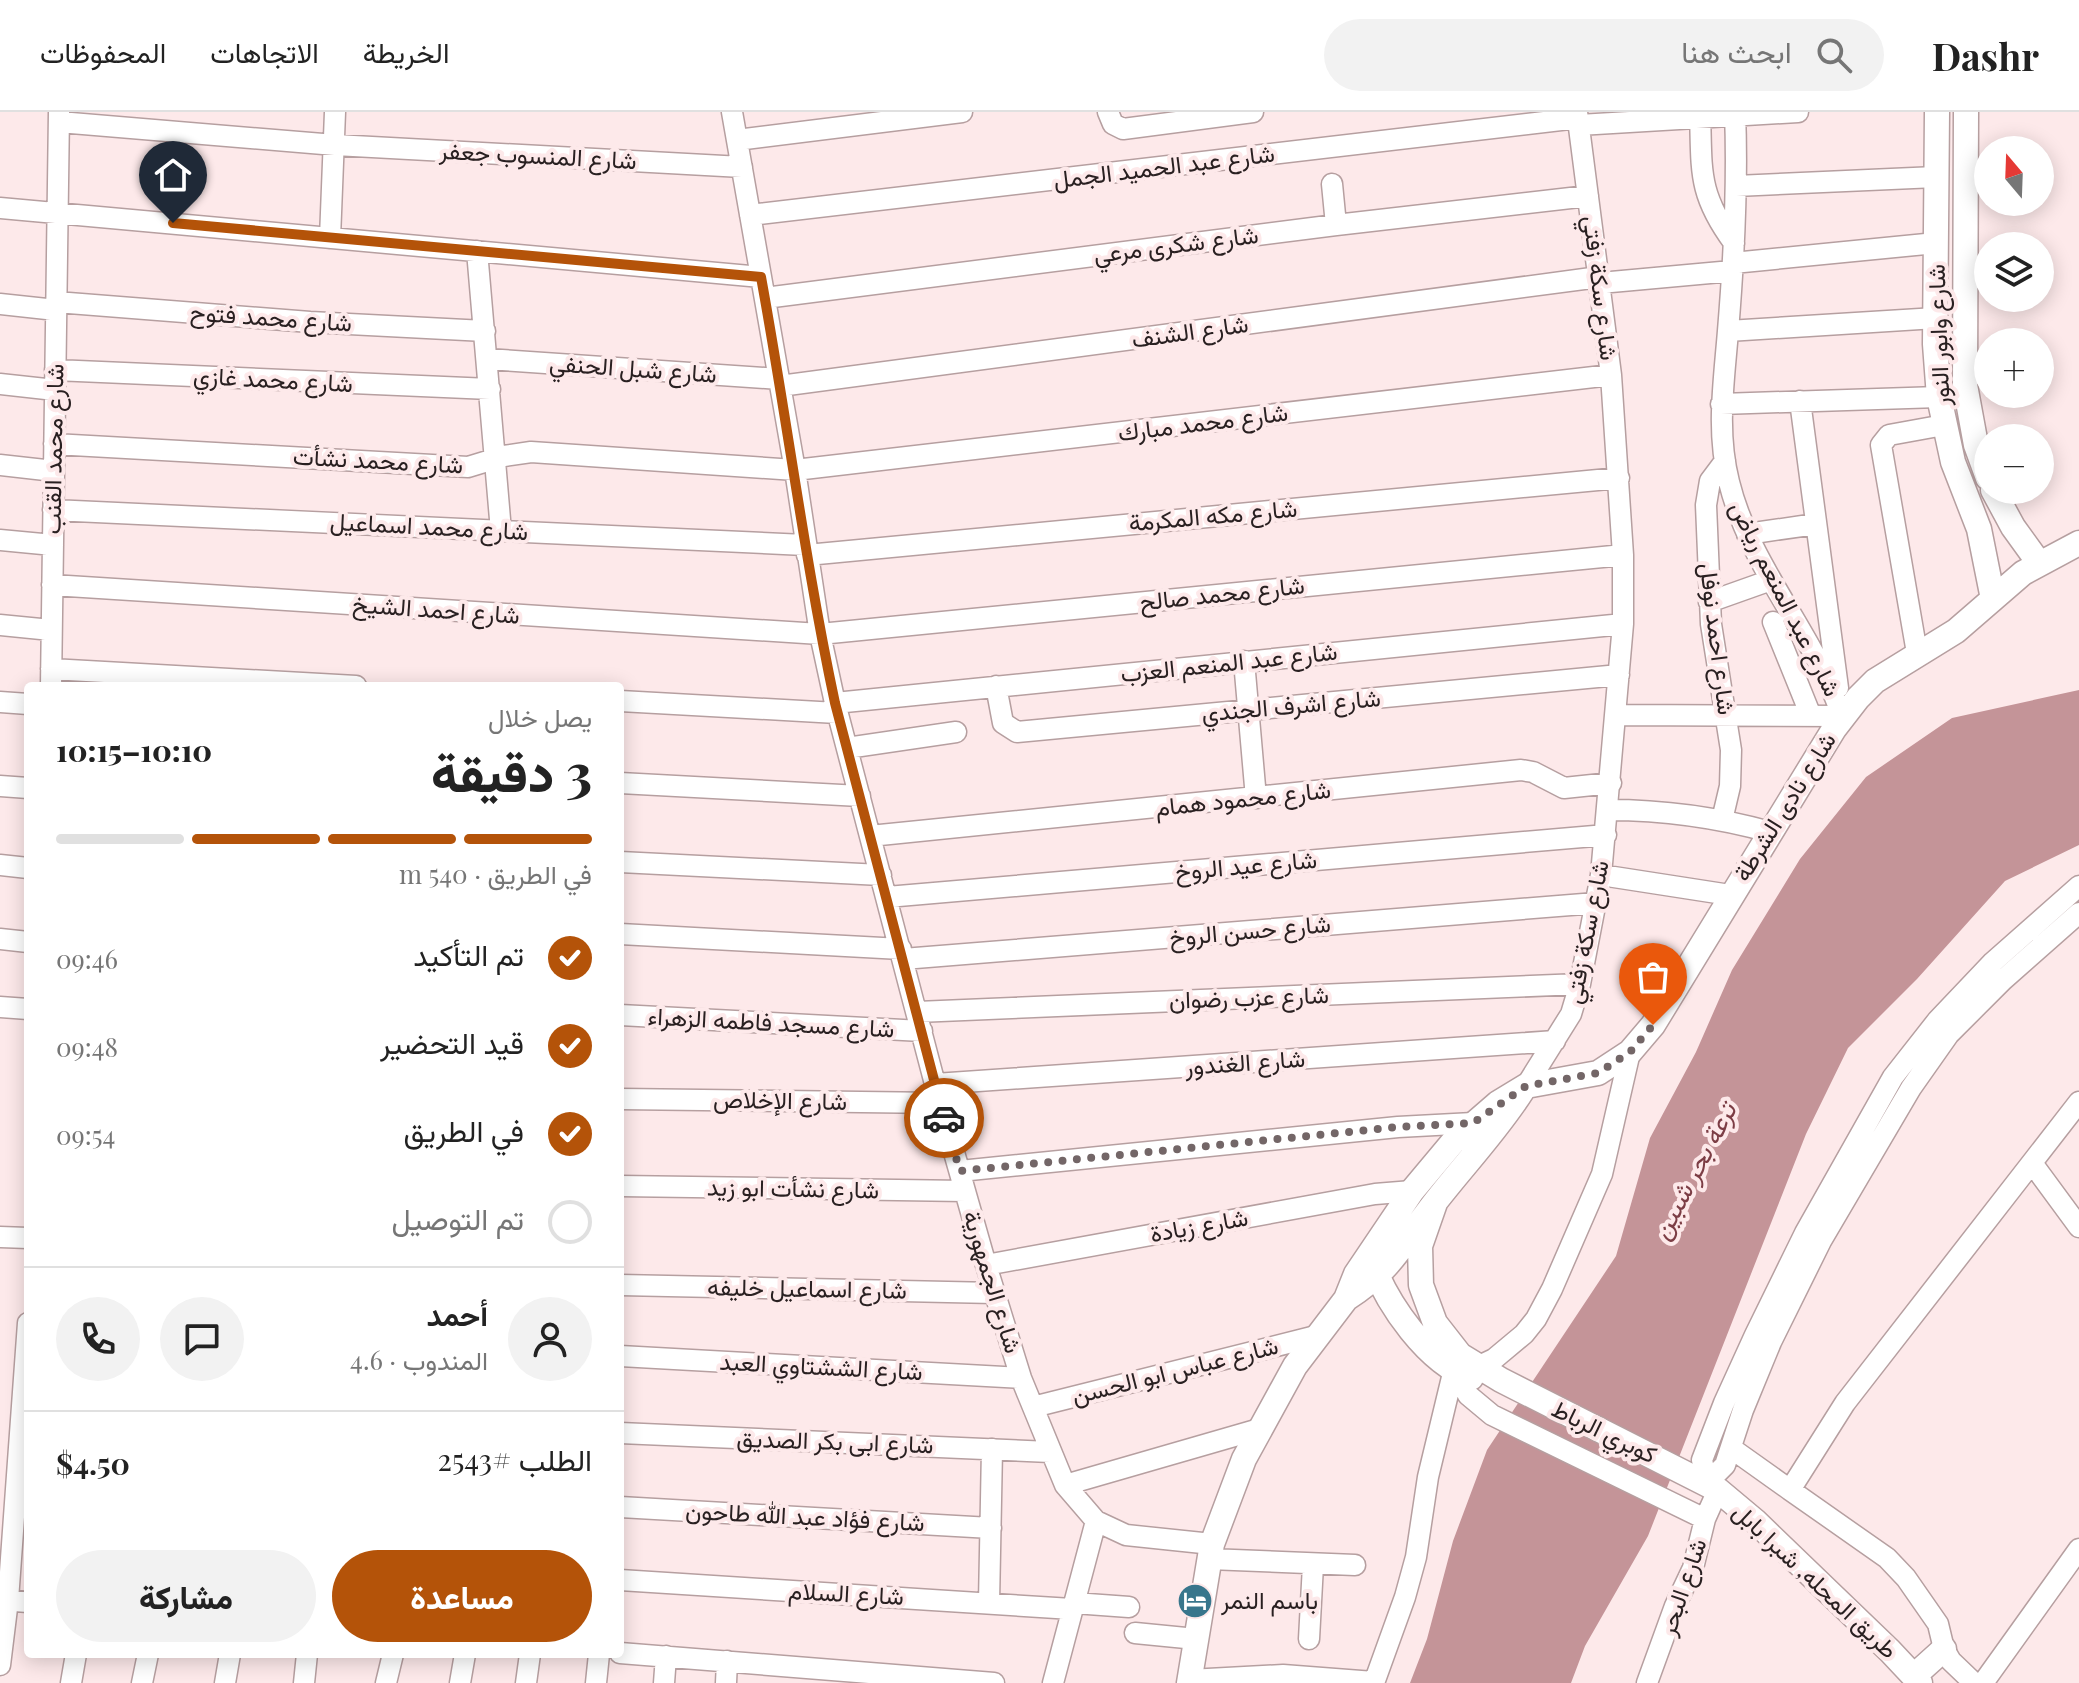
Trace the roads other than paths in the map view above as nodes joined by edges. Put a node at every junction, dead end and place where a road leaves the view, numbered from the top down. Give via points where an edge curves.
1 (335, 112) edge
2 (732, 112) edge
3 (962, 112) edge
4 (1253, 112) edge
5 (1446, 112) edge
6 (1798, 112) edge
7 (1937, 112) edge
8 (1966, 112) edge
9 (1108, 113) edge
10 (1735, 114) edge
11 (1700, 115) edge
12 (59, 117) edge
13 (1578, 118) edge
14 (1449, 133) junction
15 (737, 140) junction
16 (335, 145) junction
17 (742, 167) junction
18 (1936, 177) junction
19 (1332, 184) dead end
20 (1736, 186) junction
21 (1588, 196) junction
22 (0, 208) edge
23 (58, 213) junction
24 (750, 215) junction
25 (1336, 225) junction
26 (330, 238) junction
27 (1936, 243) junction
28 (477, 251) junction
29 (1733, 259) junction
30 (761, 277) junction
31 (1599, 280) junction
32 (765, 298) junction
33 (0, 304) edge
34 (56, 306) junction
35 (1936, 318) junction
36 (485, 331) junction
37 (1728, 331) junction
38 (487, 359) junction
39 (1611, 375) junction
40 (55, 380) junction
41 (780, 383) junction
42 (0, 384) edge
43 (490, 389) junction
44 (1939, 397) junction
45 (1800, 401) junction
46 (1721, 404) junction
47 (1944, 425) junction
48 (1974, 434) edge
49 (54, 444) junction
50 (496, 458) junction
51 (1725, 461) junction
52 (0, 465) edge
53 (795, 470) junction
54 (54, 471) junction
55 (1619, 478) junction
56 (2001, 504) edge
57 (53, 510) junction
58 (1816, 524) junction
59 (501, 531) junction
60 (1747, 534) junction
61 (0, 540) edge
62 (2079, 543) edge
63 (53, 545) junction
64 (806, 550) junction
65 (1623, 555) junction
66 (2039, 563) junction
67 (1771, 580) junction
68 (52, 585) junction
69 (1993, 599) junction
70 (1709, 602) junction
71 (1773, 622) dead end
72 (1623, 624) junction
73 (0, 625) edge
74 (51, 630) junction
75 (820, 634) junction
76 (1917, 653) junction
77 (1244, 661) junction
78 (1619, 675) junction
79 (51, 678) edge
80 (204, 682) edge
81 (996, 686) junction
82 (624, 701) edge
83 (0, 702) edge
84 (24, 704) edge
85 (836, 708) junction
86 (1248, 710) junction
87 (1616, 715) junction
88 (1726, 715) junction
89 (1811, 716) junction
90 (1842, 716) junction
91 (956, 732) dead end
92 (847, 748) junction
93 (624, 783) edge
94 (1611, 783) junction
95 (0, 786) edge
96 (24, 788) edge
97 (860, 796) junction
98 (1256, 798) junction
99 (1608, 810) junction
100 (1722, 820) junction
101 (1770, 832) junction
102 (1606, 835) junction
103 (870, 836) junction
104 (624, 862) edge
105 (0, 865) edge
106 (24, 868) edge
107 (881, 875) junction
108 (1601, 875) junction
109 (2079, 886) edge
110 (1730, 895) junction
111 (887, 897) junction
112 (1596, 903) junction
113 (2079, 913) edge
114 (624, 934) edge
115 (0, 939) edge
116 (24, 942) edge
117 (902, 954) junction
118 (1580, 984) junction
119 (0, 1007) edge
120 (24, 1009) edge
121 (624, 1015) edge
122 (920, 1022) junction
123 (1555, 1041) junction
124 (1630, 1052) junction
125 (1526, 1086) junction
126 (938, 1093) junction
127 (624, 1099) edge
128 (2079, 1102) edge
129 (1473, 1123) junction
130 (2032, 1163) junction
131 (962, 1181) junction
132 (624, 1186) edge
133 (1412, 1191) junction
134 (1435, 1203) junction
135 (2079, 1227) edge
136 (0, 1237) edge
137 (24, 1238) edge
138 (986, 1265) junction
139 (1373, 1266) junction
140 (624, 1285) edge
141 (994, 1293) junction
142 (1316, 1336) junction
143 (624, 1356) edge
144 (1465, 1368) junction
145 (1021, 1378) junction
146 (24, 1392) edge
147 (1033, 1407) junction
148 (1259, 1429) junction
149 (624, 1433) edge
150 (1731, 1448) junction
151 (992, 1449) junction
152 (1050, 1452) junction
153 (1704, 1482) junction
154 (1065, 1485) junction
155 (1790, 1490) junction
156 (624, 1507) edge
157 (1705, 1519) junction
158 (1096, 1521) junction
159 (991, 1528) junction
160 (2079, 1549) edge
161 (1210, 1551) junction
162 (1313, 1565) junction
163 (1355, 1565) dead end
164 (624, 1580) edge
165 (12, 1601) edge
166 (989, 1603) junction
167 (1073, 1606) junction
168 (1129, 1607) dead end
169 (1135, 1633) dead end
170 (1196, 1639) junction
171 (1309, 1639) dead end
172 (624, 1653) edge
173 (666, 1656) junction
174 (75, 1658) edge
175 (147, 1658) edge
176 (229, 1658) edge
177 (307, 1658) edge
178 (392, 1658) edge
179 (464, 1658) edge
180 (529, 1658) edge
181 (599, 1658) edge
182 (727, 1661) junction
183 (0, 1665) edge
184 (1928, 1666) edge
185 (792, 1675) edge
186 (868, 1678) edge
187 (1189, 1682) edge
188 (71, 1683) edge
189 (142, 1683) edge
190 (225, 1683) edge
191 (304, 1683) edge
192 (386, 1683) edge
193 (460, 1683) edge
194 (526, 1683) edge
195 (596, 1683) edge
196 (664, 1683) edge
197 (726, 1683) edge
198 (994, 1683) edge
199 (1053, 1683) edge
200 (1374, 1683) edge
201 (1647, 1683) edge
202 (1974, 1683) edge
203 (1983, 1683) edge

1 - 16 street
2 - 15 street, شارع الجمهورية
3 - 15 street
4 - 9 street via 1123,129
5 - 14 street
6 - 10 street, شارع عبد الحميد الجمل
7 - 18 main road, شارع وابور النور
8 - 48 main road, شارع وابور النور via 1965,385
10 - 11 street, شارع عبد الحميد الجمل
10 - 20 street, شارع عبد المنعم رياض
11 - 13 street, شارع عبد الحميد الجمل
11 - 29 street via 1703,180
12 - 16 street, شارع المنسوب جعفر
12 - 23 street, شارع محمد القنب
13 - 14 street, شارع عبد الحميد الجمل
13 - 21 street, شارع سكة زفتي
14 - 24 street, شارع عبد الحميد الجمل
15 - 17 street, شارع الجمهورية
16 - 17 street, شارع المنسوب جعفر
16 - 26 street
17 - 24 street, شارع الجمهورية
18 - 20 street
18 - 27 main road, شارع وابور النور
19 - 25 street
20 - 29 street, شارع عبد المنعم رياض
21 - 25 street, شارع شكرى مرعي
21 - 31 street, شارع سكة زفتي
22 - 23 street
23 - 26 street
23 - 34 street, شارع محمد القنب
24 - 30 street, شارع الجمهورية
25 - 32 street, شارع شكرى مرعي
26 - 28 street
27 - 29 street, شارع الشنف
27 - 35 main road, شارع وابور النور
28 - 30 street
28 - 36 street
29 - 31 street, شارع الشنف
29 - 37 street, شارع عبد المنعم رياض
30 - 32 street, شارع الجمهورية
31 - 39 street, شارع سكة زفتي
31 - 41 street, شارع الشنف
32 - 41 street, شارع الجمهورية
33 - 34 street, شارع محمد فتوح
34 - 36 street, شارع محمد فتوح
34 - 40 street, شارع محمد القنب
35 - 37 street
35 - 44 main road, شارع وابور النور
36 - 38 street
37 - 46 street, شارع عبد المنعم رياض
38 - 41 street, شارع شبل الحنفي
38 - 43 street
39 - 53 street, شارع محمد مبارك
39 - 55 street, شارع سكة زفتي
40 - 42 street, شارع محمد غازي
40 - 43 street, شارع محمد غازي
40 - 49 street, شارع محمد القنب
41 - 53 street, شارع الجمهورية
43 - 50 street
44 - 45 street
44 - 47 main road, شارع وابور النور
45 - 46 street
45 - 58 street
46 - 51 street, شارع عبد المنعم رياض
47 - 69 main road, شارع وابور النور via 1979,529
47 - 76 street via 1889,435 1881,445
49 - 50 street, شارع محمد نشأت via 468,467
49 - 54 street, شارع محمد القنب
50 - 53 street, شارع محمد نشأت via 531,452
50 - 59 street
51 - 60 street, شارع عبد المنعم رياض
51 - 70 street, شارع احمد نوفل via 1706,493
52 - 54 street
53 - 64 street, شارع الجمهورية
54 - 57 street, شارع محمد القنب
55 - 64 street, شارع مكه المكرمة
55 - 65 street, شارع سكة زفتي
56 - 66 main road
57 - 59 street, شارع محمد اسماعيل
57 - 63 street, شارع محمد القنب
58 - 60 street
58 - 90 street
59 - 64 street, شارع محمد اسماعيل
60 - 67 street, شارع عبد المنعم رياض
61 - 63 street
62 - 66 main road, شارع نادى الشرطة
63 - 68 street, شارع محمد القنب
64 - 75 street, شارع الجمهورية
65 - 72 street, شارع سكة زفتي
65 - 75 street, شارع محمد صالح
66 - 69 main road, شارع نادى الشرطة
67 - 70 street
67 - 90 street, شارع عبد المنعم رياض via 1827,676
68 - 74 street, شارع محمد القنب
68 - 75 street, شارع احمد الشيخ
69 - 76 main road, شارع نادى الشرطة via 1956,631
70 - 88 street, شارع احمد نوفل
71 - 89 street
72 - 77 street, شارع عبد المنعم العزب
72 - 78 street, شارع سكة زفتي
73 - 74 street
74 - 79 street, شارع محمد القنب
75 - 85 street, شارع الجمهورية
76 - 90 main road, شارع نادى الشرطة via 1875,681
77 - 81 street, شارع عبد المنعم العزب
77 - 86 street
78 - 86 street, شارع اشرف الجندي
78 - 87 street, شارع سكة زفتي
79 - 80 street
81 - 85 street, شارع عبد المنعم العزب
81 - 86 street, شارع اشرف الجندي via 1003,723 1017,732
82 - 85 street, شارع عبد المنعم العزب
83 - 84 street
85 - 92 street, شارع الجمهورية
86 - 98 street
87 - 88 street
87 - 94 street, شارع سكة زفتي
88 - 89 street
88 - 100 street, شارع احمد نوفل via 1732,768
89 - 90 street
90 - 101 main road, شارع نادى الشرطة
91 - 92 street
92 - 97 street, شارع الجمهورية
93 - 97 street
94 - 98 street, شارع محمود همام via 1564,788 1521,770
94 - 99 street, شارع سكة زفتي
95 - 96 street
97 - 103 street, شارع الجمهورية
98 - 103 street, شارع محمود همام
99 - 100 street
99 - 102 street, شارع سكة زفتي
100 - 101 street
101 - 110 main road, شارع نادى الشرطة
102 - 108 street, شارع سكة زفتي
102 - 111 street, شارع عيد الروخ
103 - 107 street, شارع الجمهورية
104 - 107 street
105 - 106 street
107 - 111 street, شارع الجمهورية
108 - 110 street
108 - 112 street, شارع سكة زفتي
109 - 153 street via 1993,962 1893,1077 1805,1233 1755,1335 1702,1460
110 - 124 main road, شارع نادى الشرطة via 1653,1025
111 - 117 street, شارع الجمهورية
112 - 117 street, شارع حسن الروخ
112 - 118 street, شارع سكة زفتي
113 - 150 street via 1949,1034 1911,1088 1821,1241 1771,1342
114 - 117 street, شارع حسن الروخ
115 - 116 street
117 - 122 street, شارع الجمهورية
118 - 122 street, شارع عزب رضوان
118 - 123 street, شارع سكة زفتي
119 - 120 street
121 - 122 street, شارع مسجد فاطمه الزهراء
122 - 126 street, شارع الجمهورية
123 - 125 street, شارع سكة زفتي
123 - 126 street, شارع الغندور
124 - 125 main road, شارع نادى الشرطة via 1598,1073
124 - 144 street via 1602,1174 1552,1289 1536,1319 1510,1348
125 - 129 main road, شارع سكة زفتي
125 - 134 main road via 1501,1125
126 - 127 street, شارع الإخلاص
126 - 131 street, شارع الجمهورية
128 - 130 street
129 - 131 street, شارع نشأت ابو زيد via 1382,1129
129 - 133 main road, شارع سكة زفتي
130 - 135 street
130 - 155 street via 1845,1403
131 - 132 street, شارع نشأت ابو زيد
131 - 138 street, شارع الجمهورية
133 - 138 street, شارع زيادة
133 - 139 main road, شارع سكة زفتي
134 - 139 main road
134 - 144 main road via 1420,1246 1421,1285 1426,1305
136 - 137 street
138 - 141 street, شارع الجمهورية
139 - 142 main road, شارع سكة زفتي via 1356,1274 1346,1299
139 - 144 main road via 1405,1323 1428,1348
140 - 141 street, شارع اسماعيل خليفه
141 - 145 street, شارع الجمهورية
142 - 147 street, شارع عباس ابو الحسن
142 - 148 main road, شارع سكة زفتي
143 - 145 street, شارع الششتاوي العبد
144 - 153 main road, كوبري الرباط
144 - 157 street via 1468,1395 1492,1415
144 - 200 street via 1428,1477 1405,1597
145 - 147 street, شارع الجمهورية
146 - 165 street
147 - 152 street, شارع الجمهورية
148 - 154 street
148 - 161 main road, شارع سكة زفتي
149 - 151 street, شارع ابى بكر الصديق
150 - 153 street via 1725,1465
150 - 155 street
151 - 152 street, شارع ابى بكر الصديق
151 - 159 street
152 - 154 street, شارع الجمهورية
153 - 157 street, شارع البحر
153 - 184 main road, طريق المحله, شبرا بابل
154 - 158 street, شارع الجمهورية
155 - 184 street via 1887,1558 1906,1578 1938,1624
156 - 159 street, شارع فؤاد عبد الله طاحون
157 - 201 street, شارع البحر via 1693,1568
158 - 161 street, شارع الجمهورية via 1126,1535
158 - 167 street
159 - 166 street
160 - 203 street
161 - 162 street, شارع الجمهورية
161 - 170 main road, شارع سكة زفتي
162 - 163 street, شارع الجمهورية
162 - 171 street
164 - 166 street, شارع السلام
165 - 183 street
166 - 167 street, شارع السلام
167 - 168 street, شارع السلام
167 - 199 street
169 - 170 street
170 - 187 main road, شارع سكة زفتي
172 - 173 street
173 - 182 street
173 - 196 street
174 - 188 street
175 - 189 street
176 - 190 street
177 - 191 street
178 - 192 street
179 - 193 street
180 - 194 street
181 - 195 street
182 - 185 street
182 - 197 street
184 - 202 street via 1951,1661
185 - 186 street
186 - 198 street
187 - 200 street via 1283,1675

